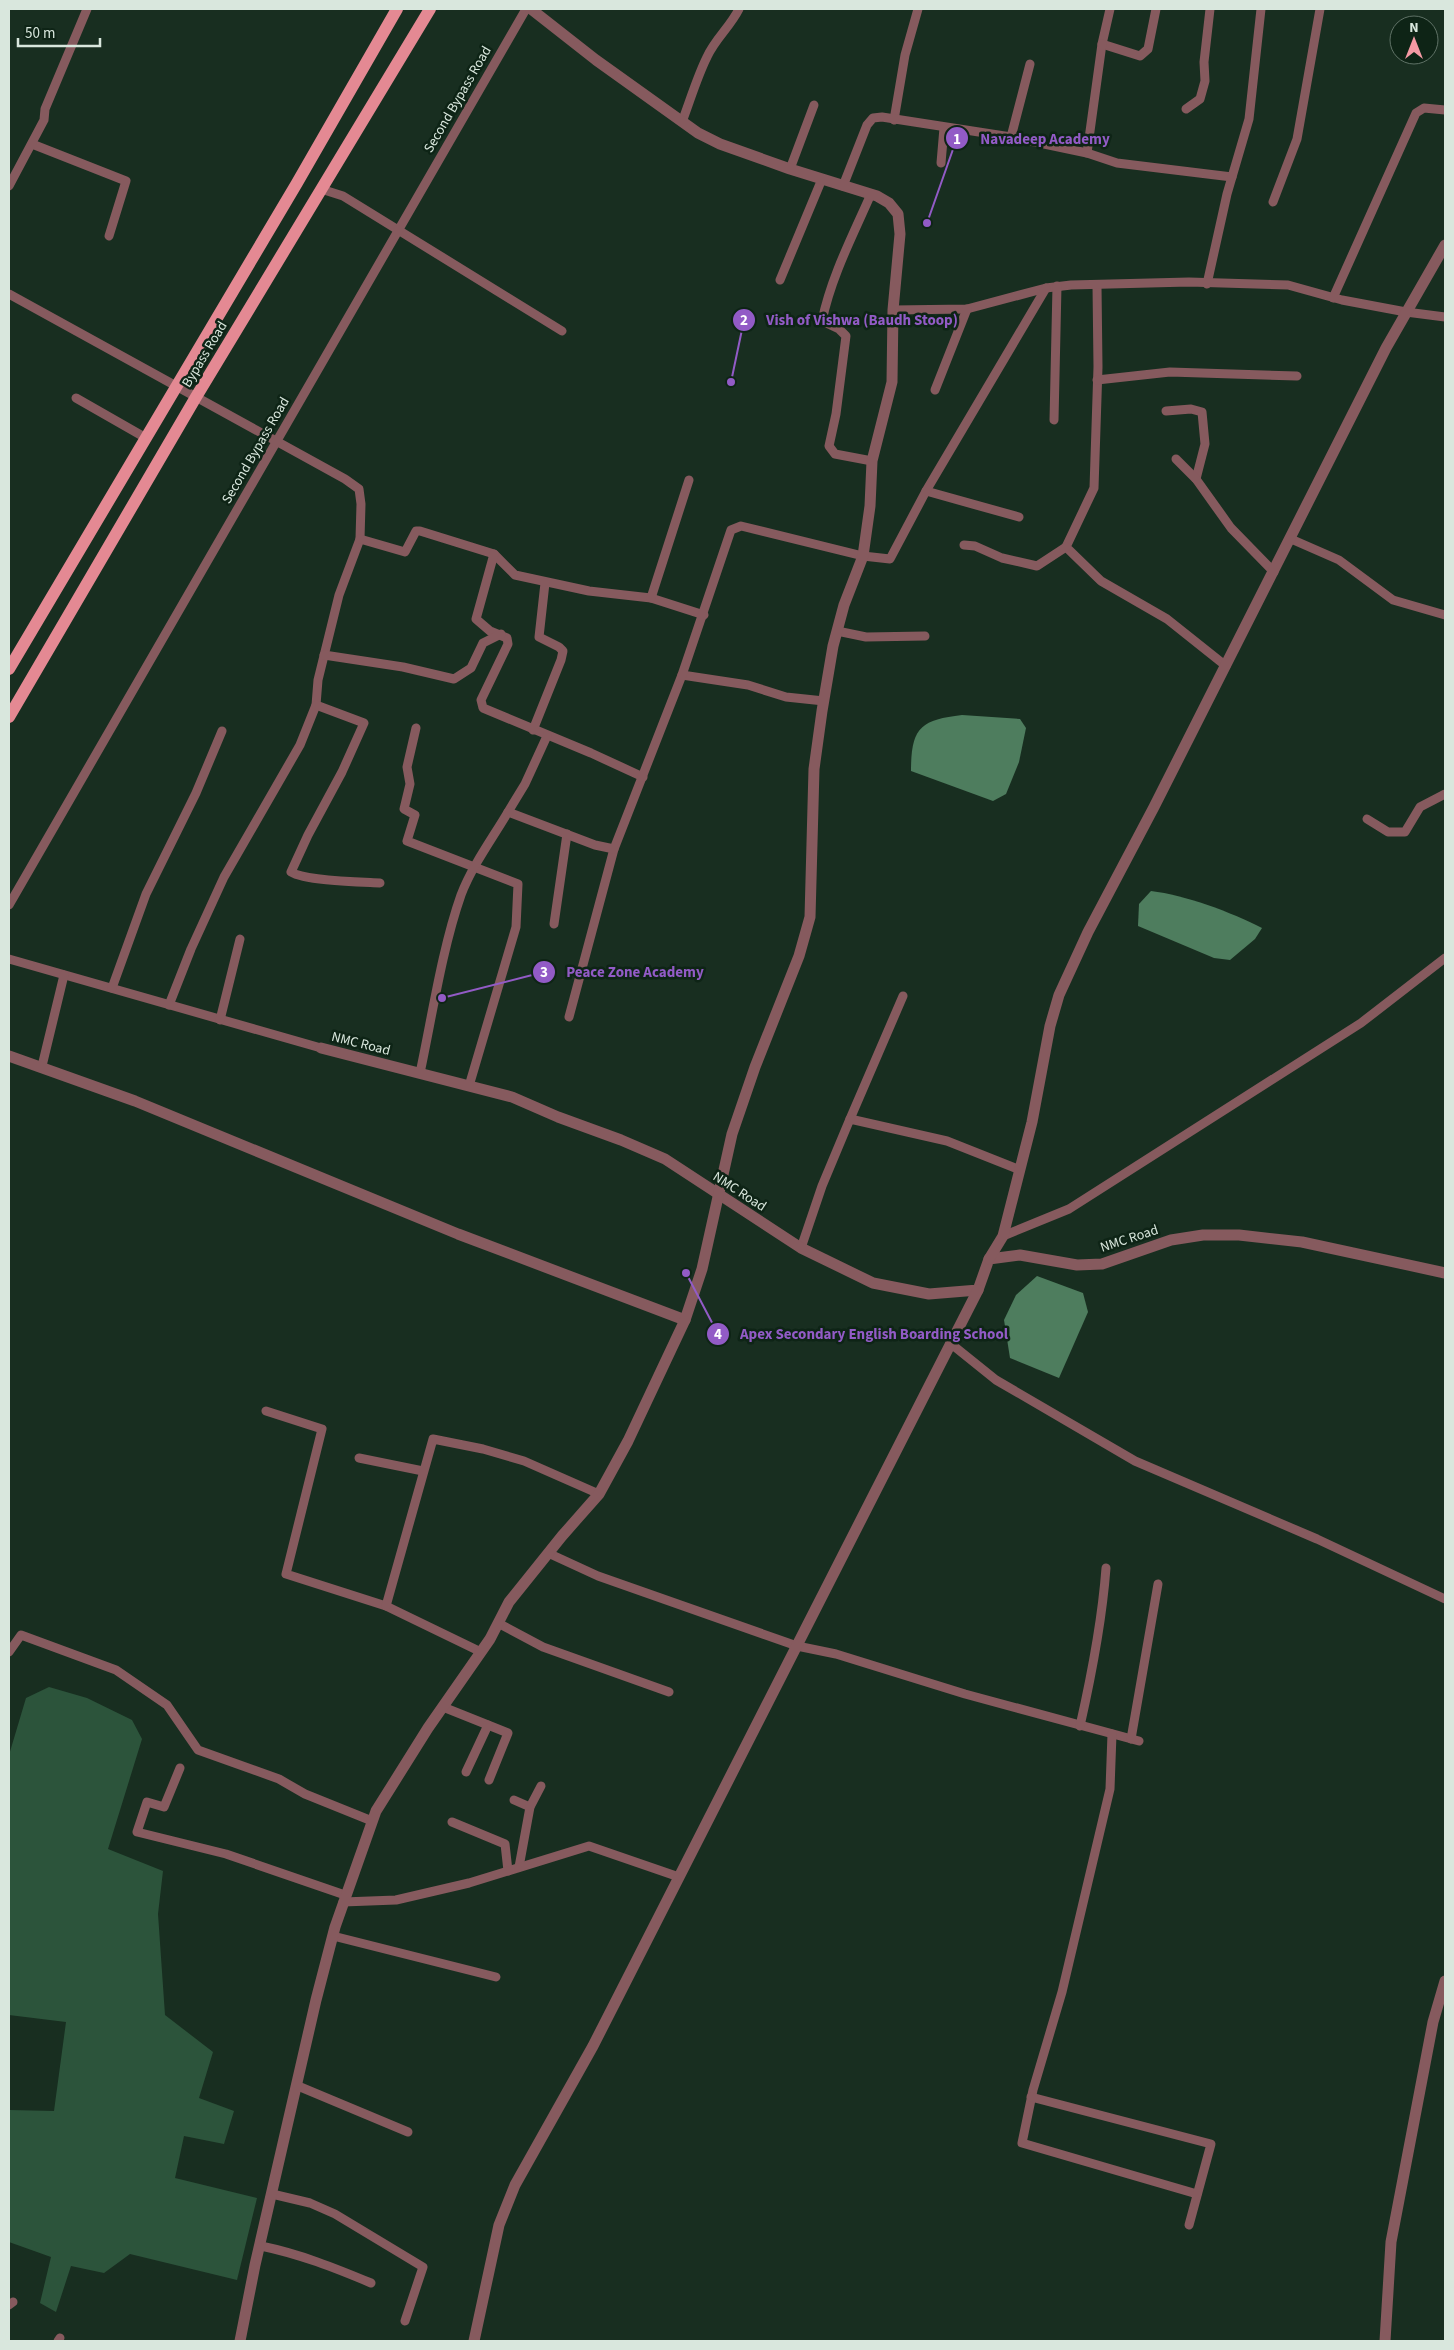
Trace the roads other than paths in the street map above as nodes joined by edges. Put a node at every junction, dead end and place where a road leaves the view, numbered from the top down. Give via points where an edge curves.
1 (88, 9) edge
2 (397, 9) edge
3 (430, 9) edge
4 (526, 9) edge
5 (531, 9) edge
6 (739, 9) edge
7 (918, 9) edge
8 (1110, 9) edge
9 (1156, 9) edge
10 (1210, 9) edge
11 (1260, 9) edge
12 (1320, 9) edge
13 (1102, 44) junction
14 (1030, 64) dead end
15 (814, 105) dead end
16 (1186, 109) dead end
17 (1445, 110) edge
18 (894, 120) junction
19 (682, 122) junction
20 (944, 128) junction
21 (1011, 138) junction
22 (32, 144) junction
23 (1087, 153) junction
24 (941, 163) dead end
25 (790, 168) junction
26 (1232, 177) junction
27 (822, 179) junction
28 (9, 186) edge
29 (842, 186) junction
30 (321, 189) junction
31 (871, 194) junction
32 (1273, 202) dead end
33 (397, 229) junction
34 (109, 236) dead end
35 (1445, 245) edge
36 (780, 280) dead end
37 (1208, 284) junction
38 (1057, 286) junction
39 (1097, 286) junction
40 (1046, 288) junction
41 (9, 294) edge
42 (1333, 298) junction
43 (893, 310) junction
44 (967, 310) junction
45 (1406, 312) junction
46 (1445, 316) edge
47 (562, 331) dead end
48 (1297, 376) dead end
49 (1097, 380) junction
50 (177, 385) junction
51 (935, 390) dead end
52 (196, 397) junction
53 (76, 398) dead end
54 (1166, 411) dead end
55 (1054, 420) dead end
56 (146, 438) junction
57 (276, 441) junction
58 (1176, 459) dead end
59 (872, 462) junction
60 (1196, 479) junction
61 (689, 480) dead end
62 (926, 491) junction
63 (1019, 517) dead end
64 (360, 539) junction
65 (1291, 539) junction
66 (964, 546) dead end
67 (1066, 547) junction
68 (494, 554) junction
69 (863, 556) junction
70 (1274, 572) junction
71 (545, 583) junction
72 (651, 598) junction
73 (704, 615) junction
74 (1445, 615) edge
75 (837, 631) junction
76 (502, 634) junction
77 (925, 636) dead end
78 (324, 655) junction
79 (1226, 666) junction
80 (9, 668) edge
81 (682, 675) junction
82 (824, 702) junction
83 (316, 705) junction
84 (9, 717) edge
85 (416, 728) dead end
86 (533, 730) junction
87 (222, 731) dead end
88 (547, 736) junction
89 (643, 777) junction
90 (1445, 794) edge
91 (508, 812) junction
92 (1367, 818) dead end
93 (567, 834) junction
94 (614, 849) junction
95 (474, 868) junction
96 (380, 883) dead end
97 (9, 905) edge
98 (554, 924) dead end
99 (240, 939) dead end
100 (1445, 958) edge
101 (9, 959) edge
102 (64, 975) junction
103 (112, 988) junction
104 (903, 996) dead end
105 (169, 1005) junction
106 (569, 1017) dead end
107 (220, 1020) junction
108 (321, 1048) joint
109 (9, 1056) edge
110 (42, 1066) junction
111 (420, 1073) junction
112 (469, 1086) junction
113 (850, 1119) junction
114 (1020, 1170) junction
115 (719, 1196) junction
116 (1004, 1236) junction
117 (801, 1248) junction
118 (989, 1259) junction
119 (1445, 1273) edge
120 (978, 1290) junction
121 (685, 1320) junction
122 (950, 1343) junction
123 (266, 1411) dead end
124 (359, 1458) dead end
125 (423, 1471) junction
126 (599, 1494) junction
127 (548, 1553) junction
128 (1106, 1568) dead end
129 (1158, 1584) dead end
130 (1445, 1599) edge
131 (386, 1606) junction
132 (498, 1624) junction
133 (797, 1646) junction
134 (9, 1652) edge
135 (481, 1652) junction
136 (669, 1692) dead end
137 (443, 1707) junction
138 (488, 1725) junction
139 (1080, 1726) junction
140 (1112, 1734) junction
141 (180, 1768) dead end
142 (466, 1772) dead end
143 (489, 1780) dead end
144 (541, 1786) dead end
145 (514, 1800) dead end
146 (530, 1807) junction
147 (372, 1821) junction
148 (452, 1822) dead end
149 (519, 1867) junction
150 (508, 1871) junction
151 (679, 1877) junction
152 (344, 1898) junction
153 (333, 1936) junction
154 (496, 1977) dead end
155 (1445, 1981) edge
156 (298, 2086) junction
157 (1031, 2097) junction
158 (408, 2132) dead end
159 (272, 2194) junction
160 (1197, 2194) junction
161 (1190, 2225) dead end
162 (261, 2246) junction
163 (371, 2283) dead end
164 (405, 2321) dead end
165 (240, 2341) edge
166 (474, 2341) edge
167 (1385, 2341) edge

1 - 22 street
2 - 50 main road, Bypass Road
3 - 30 main road, Bypass Road
4 - 33 street, Second Bypass Road
5 - 19 street
6 - 19 street via 706,58
7 - 18 street via 905,55
8 - 13 street
9 - 13 street via 1148,50 1140,56
10 - 16 street via 1203,90 1200,99
11 - 26 street via 1249,118
12 - 32 street via 1298,139
13 - 23 street
14 - 21 street
15 - 25 street
17 - 42 street via 1424,108 1416,113
18 - 20 street
18 - 29 street via 873,118 867,125
19 - 25 street via 720,144
20 - 21 street
20 - 24 street
21 - 23 street
22 - 28 street
22 - 34 street via 126,181
23 - 26 street via 1117,163
25 - 27 street
26 - 37 street
27 - 29 street
27 - 36 street
29 - 31 street
30 - 33 street via 343,196
30 - 52 main road, Bypass Road
31 - 43 street via 889,203 898,214 900,234
31 - 59 street via 840,266 822,321 846,336 829,446 835,454
33 - 47 street
33 - 57 street, Second Bypass Road
35 - 45 street
37 - 39 street
37 - 42 street via 1288,285
38 - 39 street
38 - 40 street
38 - 55 street
39 - 49 street
40 - 44 street
40 - 62 street
41 - 50 street
42 - 45 street
43 - 44 street
43 - 59 street via 892,382
44 - 51 street
45 - 46 street
45 - 65 street
48 - 49 street via 1170,372
49 - 67 street via 1094,488
50 - 52 street
50 - 56 main road, Bypass Road
52 - 57 street
52 - 84 main road, Bypass Road
53 - 56 street
54 - 60 street via 1202,412 1205,444
56 - 80 main road, Bypass Road
57 - 64 street via 359,489
57 - 97 street, Second Bypass Road
58 - 60 street
59 - 69 street
60 - 70 street via 1231,528
61 - 72 street
62 - 63 street
62 - 69 street via 890,559
64 - 68 street via 405,552 416,531 420,531
64 - 78 street via 339,596
65 - 70 street
65 - 74 street via 1339,560 1393,600
66 - 67 street via 975,546 1002,558 1037,566
67 - 79 street via 1101,581 1167,619
68 - 71 street via 515,575
68 - 76 street via 476,619 490,631
69 - 73 street via 741,526 734,528 727,540
69 - 75 street
70 - 79 street
71 - 72 street
71 - 86 street via 539,637 562,651
72 - 73 street
73 - 81 street
75 - 77 street via 866,637
75 - 82 street
76 - 78 street via 483,643 471,668 454,679 403,667
76 - 86 street via 508,644 481,704 487,710
78 - 83 street
79 - 114 street via 1088,932 1059,995
81 - 82 street
81 - 89 street
82 - 115 street via 814,769 810,916 799,956 732,1134
83 - 96 street via 364,723 291,872
83 - 105 street via 300,745 224,877
85 - 95 street via 407,766 410,784 404,809 415,815 407,841
86 - 88 street
87 - 103 street via 196,793 146,894
88 - 89 street
88 - 91 street
89 - 94 street
90 - 92 street via 1420,807 1405,832 1388,832
91 - 93 street
91 - 95 street
93 - 94 street
93 - 98 street
94 - 106 street
95 - 111 street via 461,896
95 - 112 street via 518,884 516,927
99 - 107 street
100 - 116 street via 1361,1023 1070,1210
101 - 102 street, NMC Road
102 - 103 street, NMC Road
102 - 110 street
103 - 105 street, NMC Road
104 - 113 street
105 - 107 street, NMC Road
107 - 108 street, NMC Road
108 - 111 street, NMC Road
109 - 110 street
110 - 121 street via 245,1145 458,1234
111 - 112 street, NMC Road
112 - 115 street, NMC Road via 512,1097 665,1159
113 - 114 street via 947,1141
113 - 117 street
114 - 116 street
115 - 117 street, NMC Road
115 - 121 street via 702,1269
116 - 118 street
117 - 120 street, NMC Road via 873,1283 929,1294
118 - 119 street, NMC Road via 1020,1255 1077,1265 1102,1264 1171,1240 1203,1235 1239,1235 1302,1242
118 - 120 street
120 - 122 street
121 - 126 street via 628,1441
122 - 130 street via 996,1380 1135,1461 1317,1539
122 - 133 street
123 - 131 street via 322,1429 286,1574
124 - 125 street
125 - 126 street via 433,1439 524,1461
125 - 131 street
126 - 127 street
127 - 132 street via 509,1602
127 - 133 street via 598,1576
128 - 139 street via 1095,1663
129 - 140 street via 1135,1740
131 - 135 street
132 - 135 street
132 - 136 street via 543,1647
133 - 139 street via 836,1654
133 - 151 street
134 - 147 street via 21,1635 116,1670 167,1704 198,1750 279,1779 305,1794
135 - 137 street
137 - 138 street
137 - 147 street via 398,1774
138 - 142 street
138 - 143 street via 508,1733
139 - 140 street
140 - 157 street via 1110,1788 1062,1992
141 - 152 street via 164,1808 147,1802 137,1832 226,1854
144 - 146 street
145 - 146 street
146 - 149 street
147 - 152 street
148 - 150 street via 505,1844
149 - 150 street
149 - 151 street via 589,1846
150 - 152 street via 396,1900
151 - 166 street via 593,2046 515,2186 500,2225
152 - 153 street
153 - 154 street
153 - 156 street
155 - 167 street via 1391,2242
156 - 158 street
156 - 159 street
157 - 160 street via 1022,2143
157 - 160 street via 1211,2144
159 - 162 street
159 - 164 street via 310,2203 334,2214 423,2267
160 - 161 street
162 - 163 street via 294,2252
162 - 165 street

